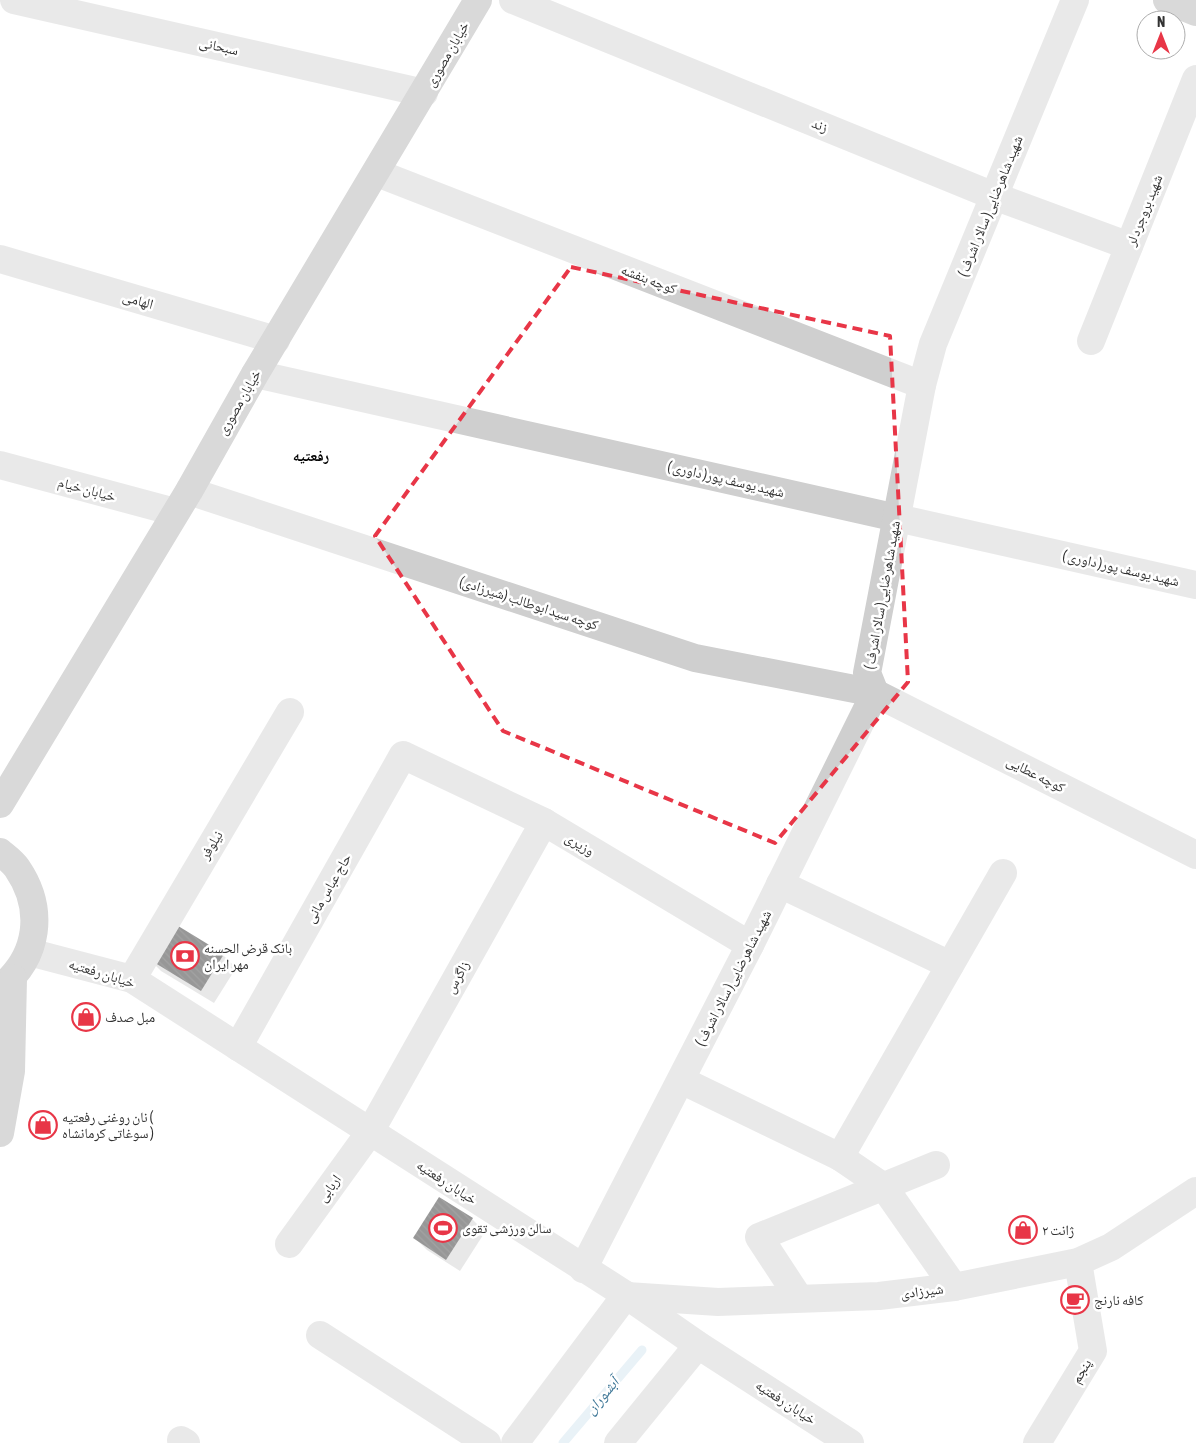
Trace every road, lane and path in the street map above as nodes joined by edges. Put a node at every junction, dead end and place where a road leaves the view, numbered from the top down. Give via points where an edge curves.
1 (14, 0) edge
2 (478, 0) edge
3 (513, 0) edge
4 (1075, 0) edge
5 (1167, 0) edge
6 (1196, 12) edge
7 (1196, 79) edge
8 (424, 92) junction
9 (376, 172) junction
10 (994, 196) junction
11 (1129, 246) junction
12 (0, 259) edge
13 (276, 340) junction
14 (1092, 341) dead end
15 (255, 374) junction
16 (922, 385) junction
17 (0, 465) edge
18 (182, 502) junction
19 (896, 517) junction
20 (1196, 585) edge
21 (875, 693) junction
22 (290, 712) dead end
23 (403, 755) joint
24 (0, 804) edge
25 (544, 822) junction
26 (0, 852) edge
27 (1196, 855) edge
28 (1003, 872) dead end
29 (780, 884) junction
30 (750, 946) junction
31 (29, 952) junction
32 (950, 965) junction
33 (132, 979) junction
34 (6, 983) edge
35 (238, 1047) junction
36 (681, 1080) junction
37 (370, 1132) junction
38 (0, 1133) edge
39 (840, 1157) junction
40 (936, 1165) dead end
41 (884, 1187) junction
42 (1196, 1191) edge
43 (289, 1244) dead end
44 (1078, 1262) junction
45 (583, 1270) junction
46 (954, 1288) junction
47 (626, 1296) junction
48 (799, 1298) junction
49 (320, 1335) dead end
50 (698, 1345) junction
51 (487, 1443) edge
52 (514, 1443) edge
53 (618, 1443) edge
54 (850, 1443) edge
55 (1037, 1443) edge

1 - 8 street, سبحانی
2 - 8 main road, خیابان مصوری
3 - 10 street, زند
4 - 10 street, شهید شاهرضایی( سالار اشرف )
5 - 6 main road
7 - 11 street, شهید بروجرد لر
8 - 9 main road, خیابان مصوری
9 - 13 main road, خیابان مصوری
9 - 16 street, کوچه بنفشه
10 - 11 street, زند
10 - 16 street, شهید شاهرضایی( سالار اشرف ) via 934,344
11 - 14 street, شهید بروجرد لر
12 - 13 street, الهامی
13 - 15 main road, خیابان مصوری
15 - 18 main road, خیابان مصوری
15 - 19 street, شهید یوسف پور( داوری )
16 - 19 street, شهید شاهرضایی( سالار اشرف )
17 - 18 street, خیابان خیام
18 - 21 street, کوچه سید ابوطالب (شیرزادی) via 695,658
18 - 24 main road, خیابان مصوری
19 - 20 street, شهید یوسف پور( داوری )
19 - 21 street, شهید شاهرضایی( سالار اشرف ) via 867,673
21 - 27 street, کوچه عطایی
21 - 29 street, شهید شاهرضایی( سالار اشرف )
22 - 33 street, نیلوفر
23 - 25 street, وزیری
23 - 35 street, حاج عباس مانی
25 - 30 street, وزیری
25 - 37 street, زاگرس
26 - 31 main road via 16,866 28,885 34,907 35,930
28 - 32 street
29 - 30 street, شهید شاهرضایی( سالار اشرف )
29 - 32 street
30 - 36 street, شهید شاهرضایی( سالار اشرف )
31 - 33 street, خیابان رفعتیه
31 - 34 main road via 22,966
32 - 39 street
33 - 35 street, خیابان رفعتیه
34 - 38 main road via 11,1070
35 - 37 street, خیابان رفعتیه
36 - 39 street
36 - 45 street, شهید شاهرضایی( سالار اشرف )
37 - 43 street, اربابی
37 - 45 street, خیابان رفعتیه
39 - 41 street
40 - 41 street
41 - 46 street
41 - 48 street via 759,1237
42 - 44 street, شیرزادی via 1112,1247
44 - 46 street, شیرزادی
44 - 55 street, پنجم via 1093,1351
45 - 47 street, خیابان رفعتیه
46 - 48 street, شیرزادی via 879,1296
47 - 48 street, شیرزادی via 718,1302
47 - 50 street, خیابان رفعتیه
47 - 52 street
49 - 51 street
50 - 53 street
50 - 54 street, خیابان رفعتیه

